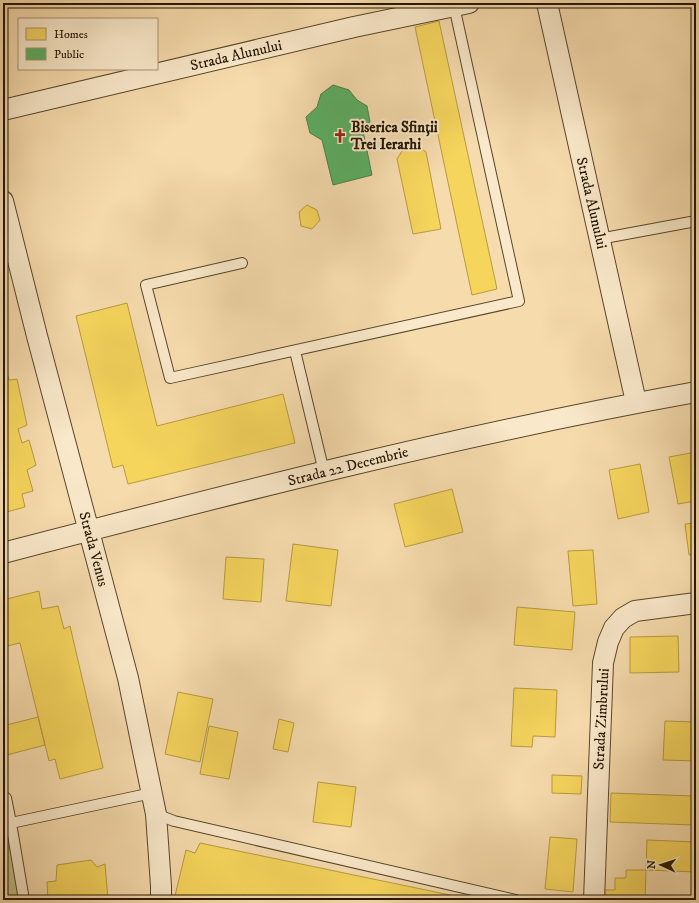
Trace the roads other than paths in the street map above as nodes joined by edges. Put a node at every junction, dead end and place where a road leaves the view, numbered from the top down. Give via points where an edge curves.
1 (547, 3) edge
2 (462, 5) edge
3 (3, 110) edge
4 (3, 201) edge
5 (696, 221) edge
6 (599, 239) junction
7 (242, 263) dead end
8 (295, 351) junction
9 (696, 392) edge
10 (636, 402) junction
11 (324, 472) junction
12 (89, 531) junction
13 (3, 553) edge
14 (696, 603) edge
15 (152, 793) junction
16 (3, 796) edge
17 (156, 814) junction
18 (12, 823) junction
19 (24, 900) edge
20 (161, 900) edge
21 (516, 900) edge
22 (594, 900) edge

1 - 6 street, Strada Alunului
2 - 3 street, Strada Alunului via 354,27
2 - 8 lane via 519,301
4 - 12 street, Strada Venus
5 - 6 lane
6 - 10 street, Strada Alunului
7 - 8 lane via 146,285 170,378
8 - 11 lane
9 - 10 street, Strada 22 Decembrie
10 - 11 street, Strada 22 Decembrie
11 - 12 street, Strada 22 Decembrie
12 - 13 street, Strada 22 Decembrie
12 - 15 street, Strada Venus via 128,678
14 - 22 street, Strada Zimbrului via 635,610 614,628 608,642 603,663
15 - 17 street, Strada Venus
15 - 18 lane
16 - 18 lane via 6,798
17 - 20 street, Strada Venus
17 - 21 lane via 174,821
18 - 19 lane

